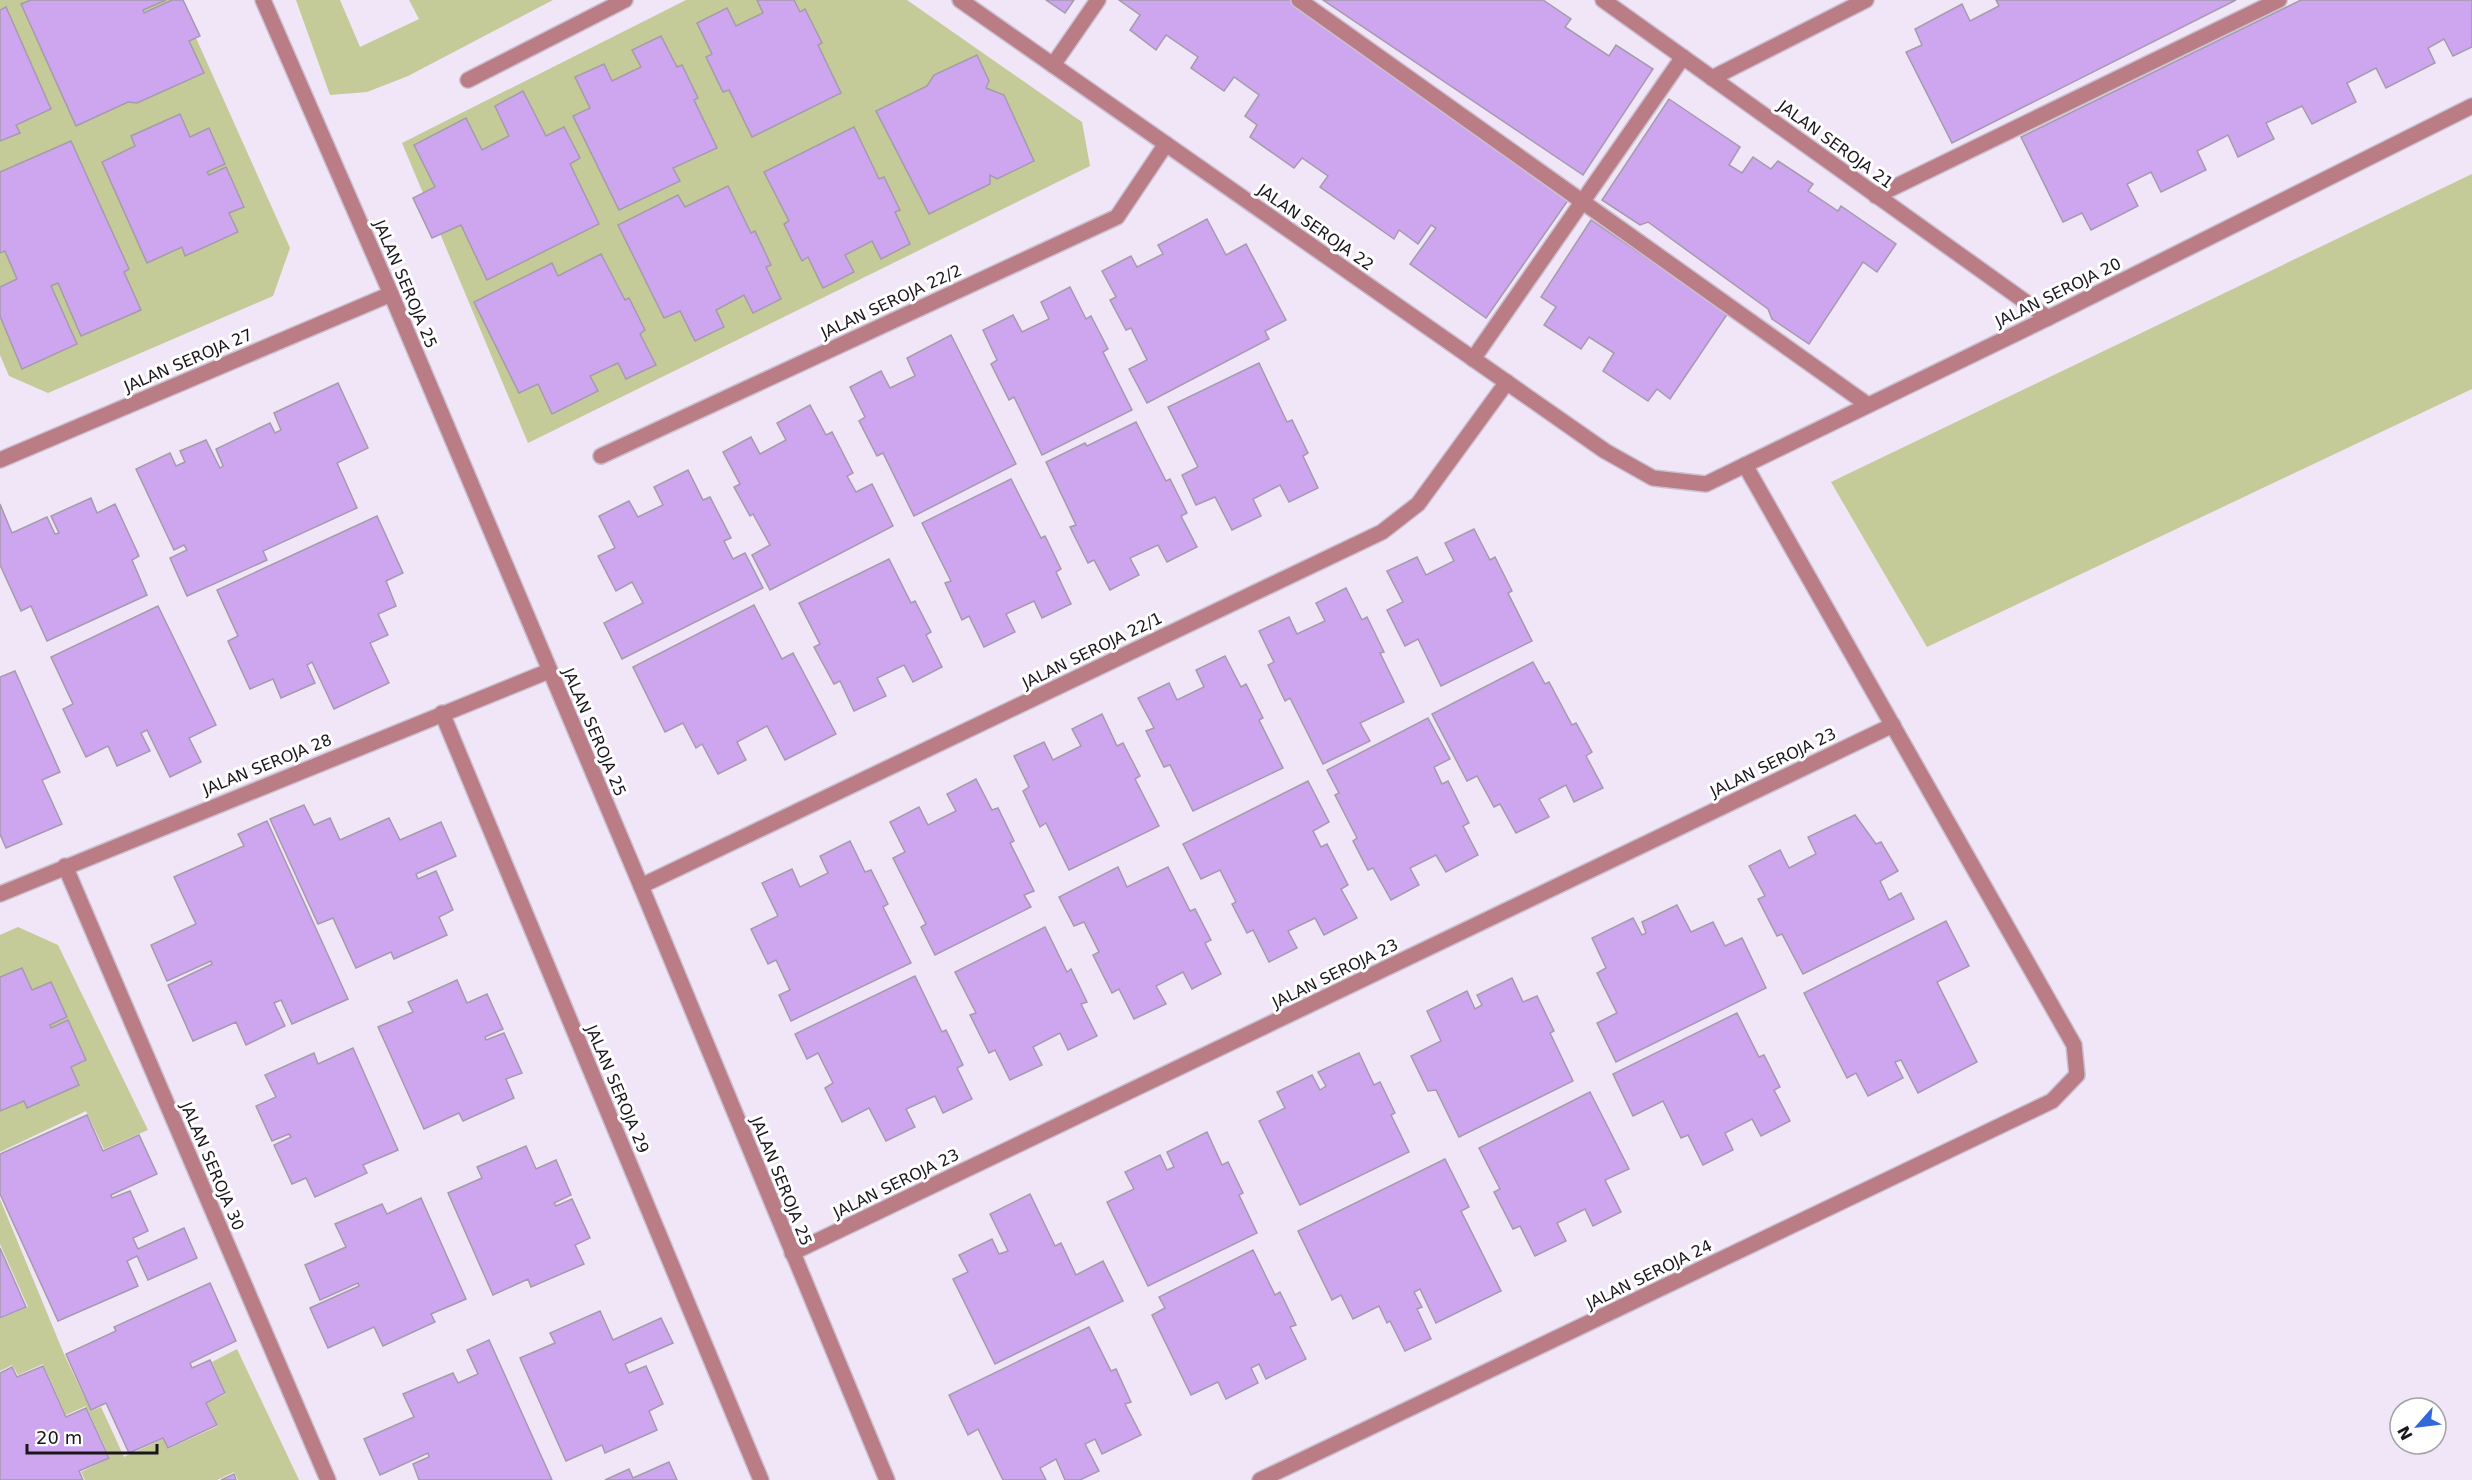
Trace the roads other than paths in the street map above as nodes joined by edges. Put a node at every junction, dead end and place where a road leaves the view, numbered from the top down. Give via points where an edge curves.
1 (263, 0) edge
2 (625, 0) edge
3 (960, 0) edge
4 (1098, 0) edge
5 (1299, 0) edge
6 (1603, 0) edge
7 (1866, 0) edge
8 (2279, 0) edge
9 (1683, 57) junction
10 (1053, 65) junction
11 (1712, 78) junction
12 (468, 80) dead end
13 (2472, 106) edge
14 (1166, 144) junction
15 (1876, 196) junction
16 (1582, 202) junction
17 (391, 294) junction
18 (2048, 318) junction
19 (1473, 359) junction
20 (1507, 382) junction
21 (1868, 405) junction
22 (601, 456) dead end
23 (0, 459) edge
24 (1745, 465) junction
25 (1653, 478) joint
26 (549, 671) junction
27 (442, 713) junction
28 (1893, 725) junction
29 (65, 866) junction
30 (641, 886) junction
31 (0, 894) edge
32 (792, 1253) junction
33 (328, 1480) edge
34 (761, 1480) edge
35 (887, 1480) edge
36 (1260, 1480) edge

1 - 17 street, JALAN SEROJA 25
2 - 12 street
3 - 10 street, JALAN SEROJA 22
4 - 10 street
5 - 16 street
6 - 9 street, JALAN SEROJA 21
7 - 11 street
8 - 15 street
9 - 11 street, JALAN SEROJA 21
9 - 16 street
10 - 14 street, JALAN SEROJA 22
11 - 15 street, JALAN SEROJA 21
13 - 18 street, JALAN SEROJA 20
14 - 19 street, JALAN SEROJA 22
14 - 22 street, JALAN SEROJA 22/2 via 1117,217
15 - 18 street, JALAN SEROJA 21
16 - 19 street
16 - 21 street
17 - 23 street, JALAN SEROJA 27
17 - 26 street, JALAN SEROJA 25
18 - 21 street, JALAN SEROJA 20
19 - 20 street, JALAN SEROJA 22
20 - 25 street, JALAN SEROJA 22 via 1605,451
20 - 30 street, JALAN SEROJA 22/1 via 1418,504 1382,532
21 - 24 street, JALAN SEROJA 20
24 - 25 street, JALAN SEROJA 20 via 1706,484
24 - 28 street
26 - 27 street, JALAN SEROJA 28
26 - 30 street, JALAN SEROJA 25
27 - 29 street, JALAN SEROJA 28
27 - 34 street, JALAN SEROJA 29
28 - 32 street, JALAN SEROJA 23
28 - 36 street, JALAN SEROJA 24 via 2074,1045 2077,1075 2052,1101
29 - 31 street, JALAN SEROJA 28
29 - 33 street, JALAN SEROJA 30
30 - 32 street, JALAN SEROJA 25
32 - 35 street, JALAN SEROJA 25

